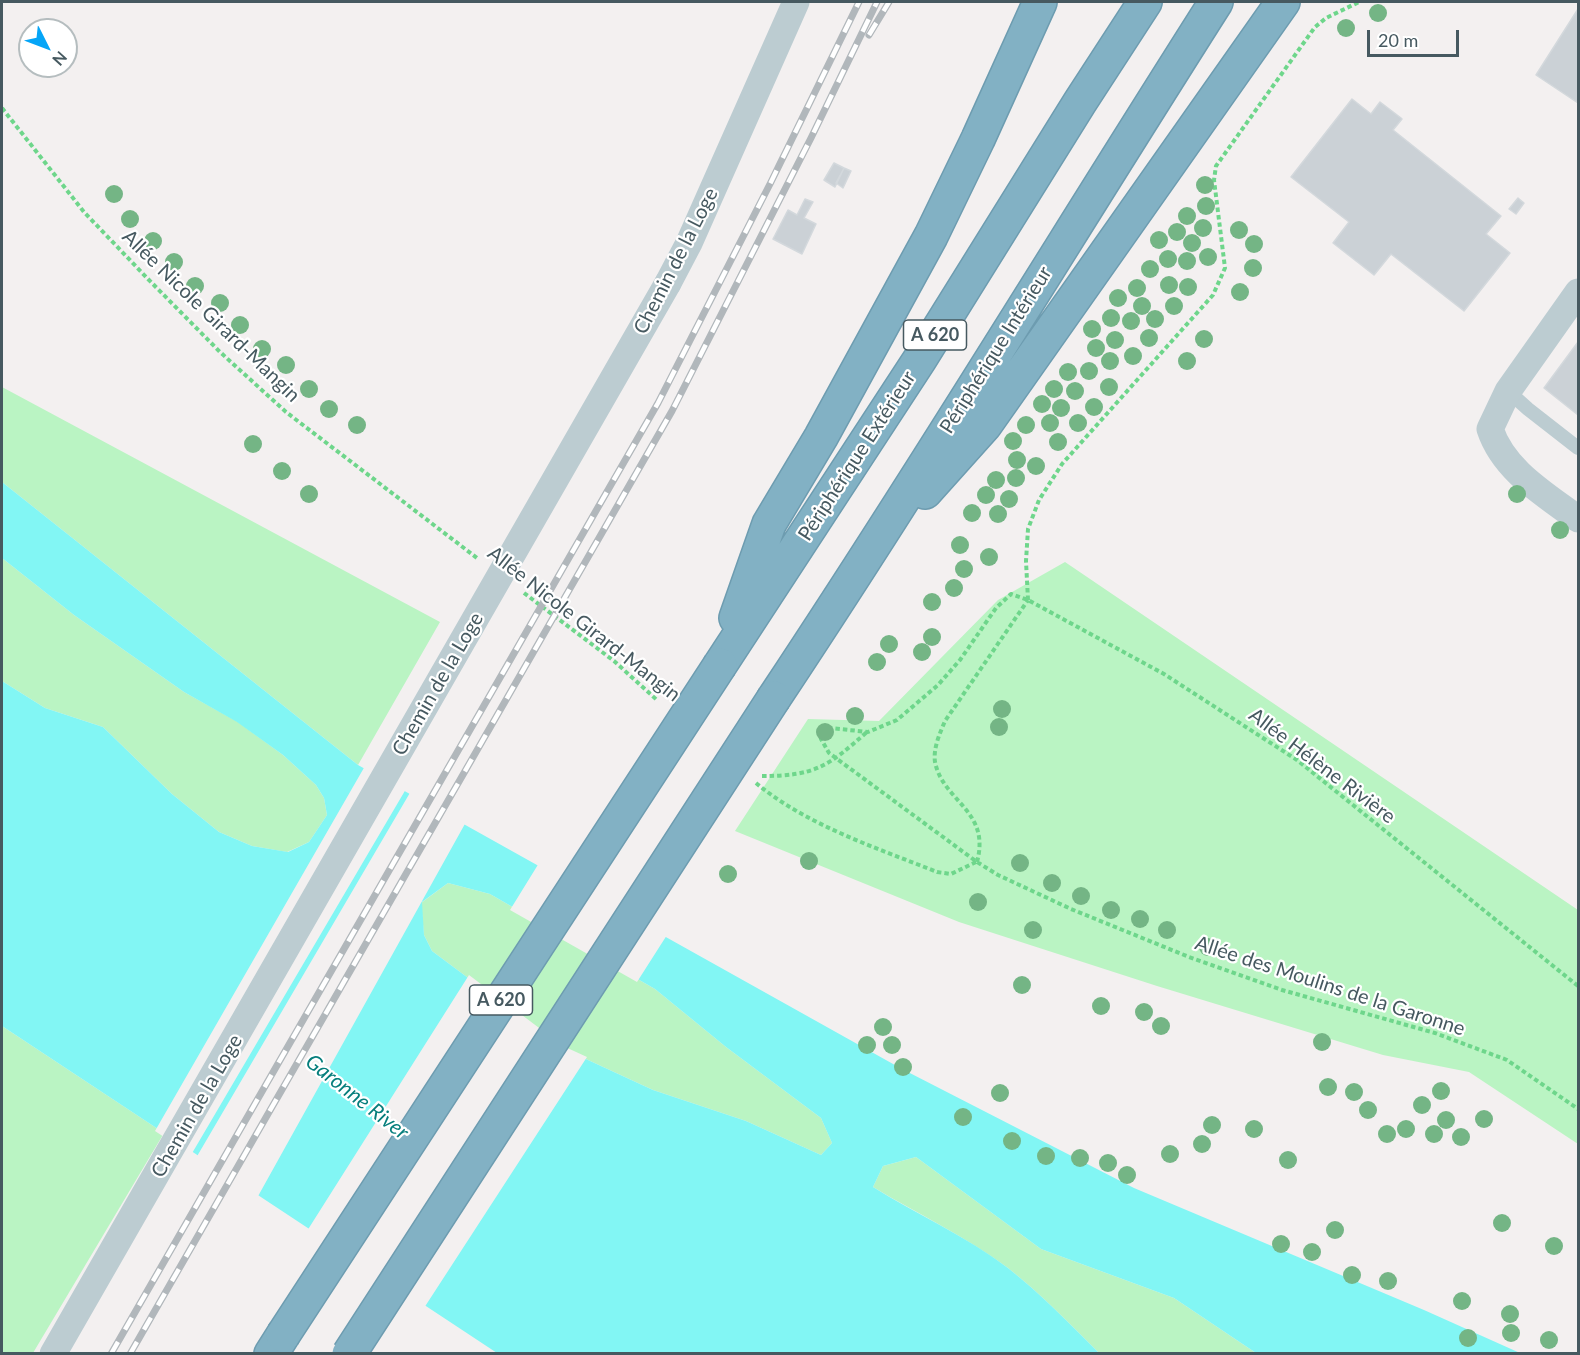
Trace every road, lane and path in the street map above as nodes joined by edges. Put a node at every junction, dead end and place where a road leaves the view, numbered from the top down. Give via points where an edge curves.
1 (796, 2) edge
2 (1040, 2) edge
3 (1145, 2) edge
4 (1216, 2) edge
5 (1283, 2) edge
6 (1359, 2) edge
7 (2, 108) edge
8 (1578, 292) edge
9 (1508, 391) junction
10 (1578, 448) edge
11 (1578, 519) edge
12 (868, 556) junction
13 (483, 563) dead end
14 (521, 591) dead end
15 (1028, 600) junction
16 (720, 665) junction
17 (658, 701) dead end
18 (868, 732) junction
19 (837, 759) junction
20 (748, 776) dead end
21 (759, 776) dead end
22 (977, 862) junction
23 (1578, 986) edge
24 (1578, 1108) edge
25 (53, 1353) edge
26 (271, 1353) edge
27 (348, 1353) edge

1 - 25 street, Chemin de la Loge, bridge via 668,283
2 - 16 highway via 931,236 769,524
3 - 16 highway, Périphérique Extérieur / A 620 via 920,359
4 - 12 highway, Périphérique Intérieur / A 620
5 - 12 highway via 985,425
6 - 15 path via 1316,27 1216,166 1214,180 1225,268 1214,295 1062,464 1039,500 1028,529
7 - 13 path, Allée Nicole Girard-Mangin via 84,212 220,352 295,419
8 - 9 street
9 - 10 lane
9 - 11 street via 1490,429 1495,444 1511,466
12 - 27 highway, Périphérique Intérieur / A 620, bridge
14 - 17 path, Allée Nicole Girard-Mangin via 614,661
15 - 18 path via 1011,594 938,685 897,720
15 - 22 path via 945,721 937,742 935,761 943,781 974,819 980,850
15 - 23 path, Allée Hélène Rivière via 1164,674 1297,760
16 - 26 highway, A 620, bridge
18 - 19 path
18 - 19 path via 830,728 824,732 821,739
19 - 21 path via 808,773
19 - 22 path, Allée des Moulins de la Garonne
20 - 22 path via 786,804 842,834 937,872 951,874
22 - 24 path, Allée des Moulins de la Garonne via 1071,909 1190,957 1282,990 1435,1033 1507,1060

